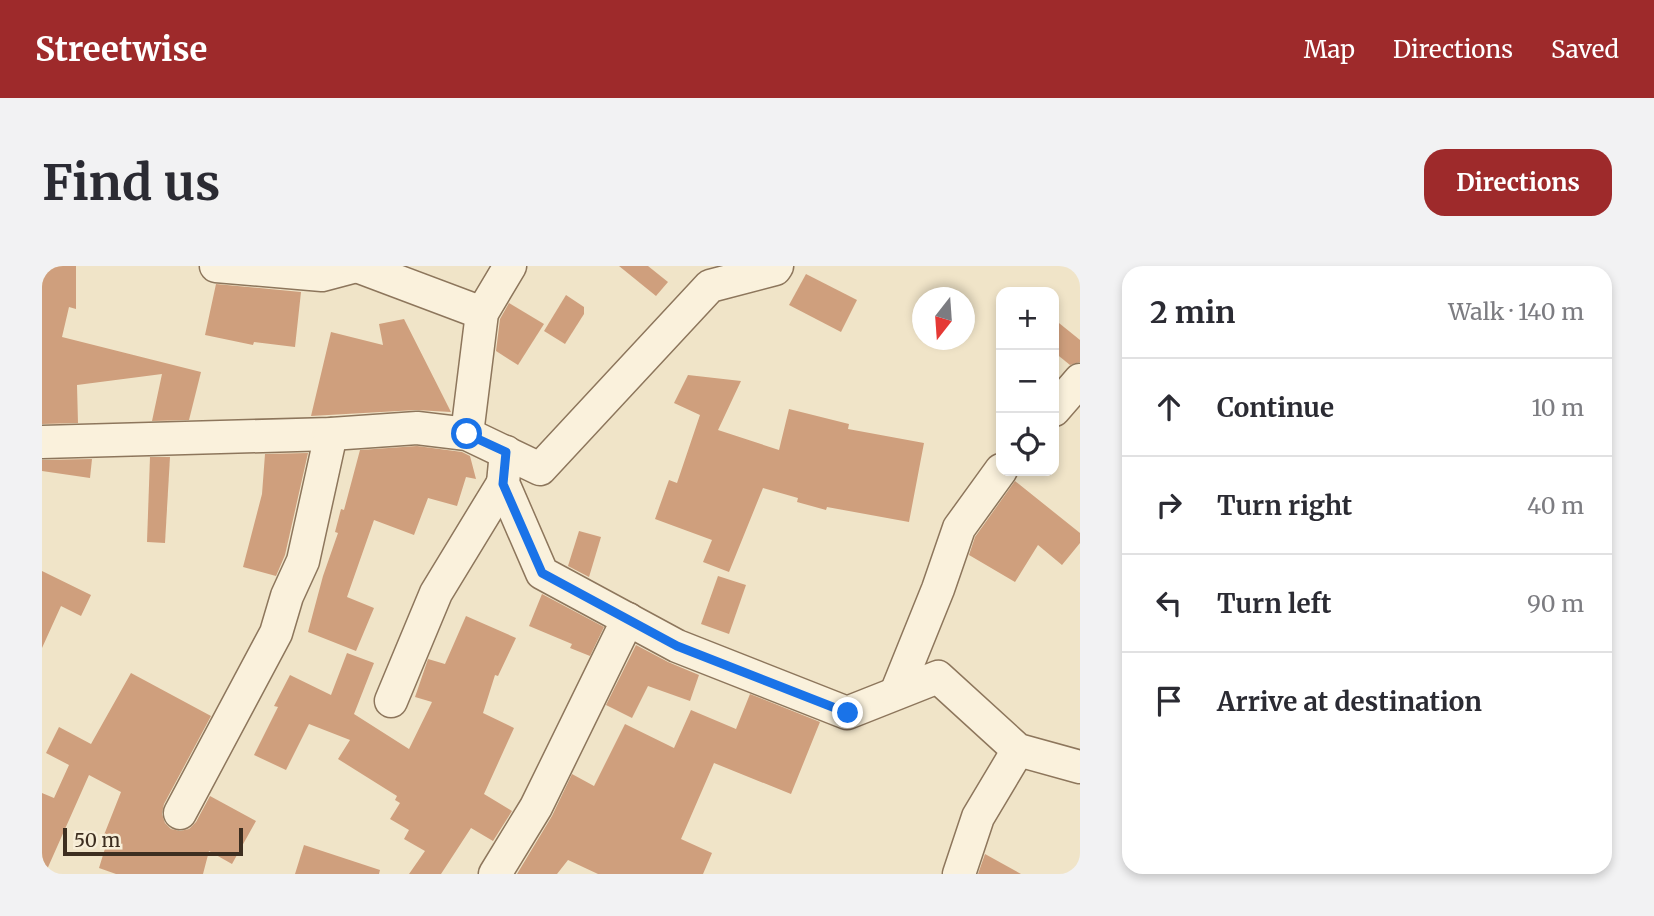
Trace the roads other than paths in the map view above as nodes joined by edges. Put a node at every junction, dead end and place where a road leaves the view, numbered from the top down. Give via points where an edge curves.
1 (216, 266) edge
2 (356, 266) edge
3 (510, 266) edge
4 (777, 266) edge
5 (326, 271) edge
6 (482, 313) junction
7 (1080, 380) edge
8 (1059, 404) edge
9 (331, 434) junction
10 (467, 434) junction
11 (42, 442) edge
12 (506, 452) junction
13 (997, 476) edge
14 (503, 484) junction
15 (628, 619) junction
16 (896, 693) junction
17 (391, 701) dead end
18 (1018, 750) junction
19 (1080, 766) edge
20 (180, 813) dead end
21 (495, 874) edge
22 (959, 874) edge

1 - 5 street
2 - 5 street
2 - 6 street
3 - 6 street
4 - 12 street via 710,286 540,469
6 - 10 street
7 - 8 street
9 - 10 street via 417,428
9 - 11 street
9 - 20 street via 303,561 276,633
10 - 12 street
12 - 14 street
13 - 16 street via 958,528
14 - 15 street via 542,573
14 - 17 street via 436,593
15 - 16 street via 677,646 848,713
15 - 21 street via 536,807
16 - 18 street via 938,677
18 - 19 street
18 - 22 street via 978,817

